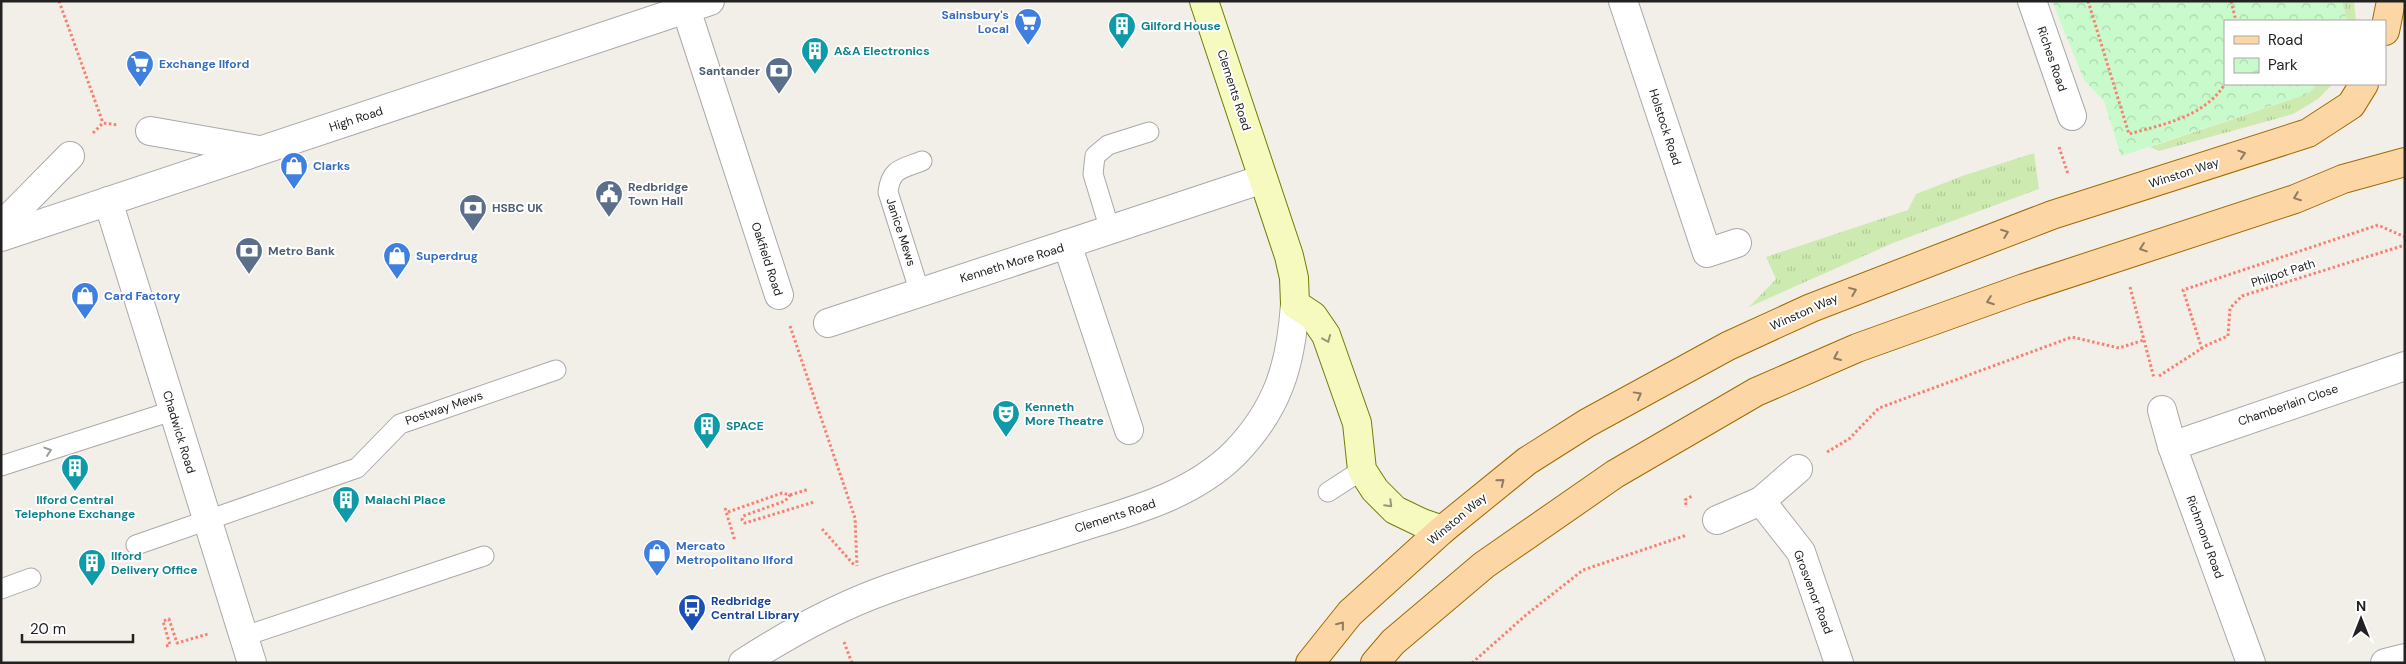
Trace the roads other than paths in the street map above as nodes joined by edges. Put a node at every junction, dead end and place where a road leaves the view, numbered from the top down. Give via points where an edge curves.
1 (1204, 1) edge
2 (1623, 1) edge
3 (2032, 1) edge
4 (2391, 1) edge
5 (698, 5) edge
6 (2386, 26) edge
7 (2363, 85) edge
8 (2072, 116) dead end
9 (150, 131) road end
10 (1149, 132) dead end
11 (2405, 142) edge
12 (262, 150) junction
13 (70, 156) road end
14 (922, 161) dead end
15 (2405, 162) edge
16 (1263, 179) junction
17 (2342, 179) junction
18 (108, 201) junction
19 (1, 226) edge
20 (1110, 230) junction
21 (1, 237) edge
22 (1737, 243) dead end
23 (1068, 244) junction
24 (920, 293) junction
25 (779, 295) road end
26 (1295, 304) junction
27 (828, 323) dead end
28 (2405, 366) edge
29 (556, 370) dead end
30 (2162, 410) dead end
31 (172, 411) junction
32 (1129, 430) dead end
33 (2172, 446) junction
34 (1, 466) edge
35 (1798, 469) dead end
36 (1362, 470) junction
37 (1328, 492) dead end
38 (1761, 501) junction
39 (206, 520) junction
40 (1717, 520) dead end
41 (1442, 530) junction
42 (136, 545) dead end
43 (484, 556) dead end
44 (32, 578) dead end
45 (1, 589) edge
46 (242, 637) junction
47 (2405, 658) edge
48 (252, 663) edge
49 (743, 663) edge
50 (1310, 663) edge
51 (1375, 663) edge
52 (1840, 663) edge
53 (2251, 663) edge
54 (2385, 663) edge

1 - 16 street, Clements Road
2 - 22 street, Holstock Road via 1711,264
3 - 8 street, Riches Road
4 - 6 main road
5 - 12 street, High Road
5 - 25 street, Oakfield Road
41 -> 7 main road, Winston Way via 1527,460 1587,423 1728,346 1820,304 2052,215 2308,133 2351,105
9 - 12 street
10 - 20 lane via 1108,144 1094,156 1093,174
11 - 17 main road
12 - 18 street, High Road
13 - 19 street
14 - 24 lane, Janice Mews via 898,170 889,178 888,192
15 - 17 main road
16 - 20 street
16 - 26 street, Clements Road via 1289,256
17 -> 51 main road via 1857,348 1756,392 1615,474 1492,560 1393,642
18 - 21 street, High Road
18 - 31 street, Chadwick Road
20 - 23 street
23 - 24 street, Kenneth More Road
23 - 32 street, Kenneth More Road
24 - 27 street, Kenneth More Road
26 -> 36 street via 1313,316 1326,335 1357,423
26 - 49 street, Clements Road via 1290,354 1283,382 1263,417 1234,454 1203,479 1153,505 886,590 779,640
28 - 33 street, Chamberlain Close
29 - 39 lane, Postway Mews via 400,424 357,468
30 - 33 street, Richmond Road
34 -> 31 lane
31 - 39 street, Chadwick Road
33 - 53 street, Richmond Road
35 - 38 street
36 - 37 lane
36 -> 41 street via 1375,490 1395,510
38 - 40 street
38 - 52 street, Grosvenor Road via 1801,552
39 - 42 lane, Postway Mews
39 - 46 street, Chadwick Road
50 -> 41 main road, Winston Way via 1350,613
43 - 46 lane
44 - 45 lane
46 - 48 street, Chadwick Road
47 - 54 street

